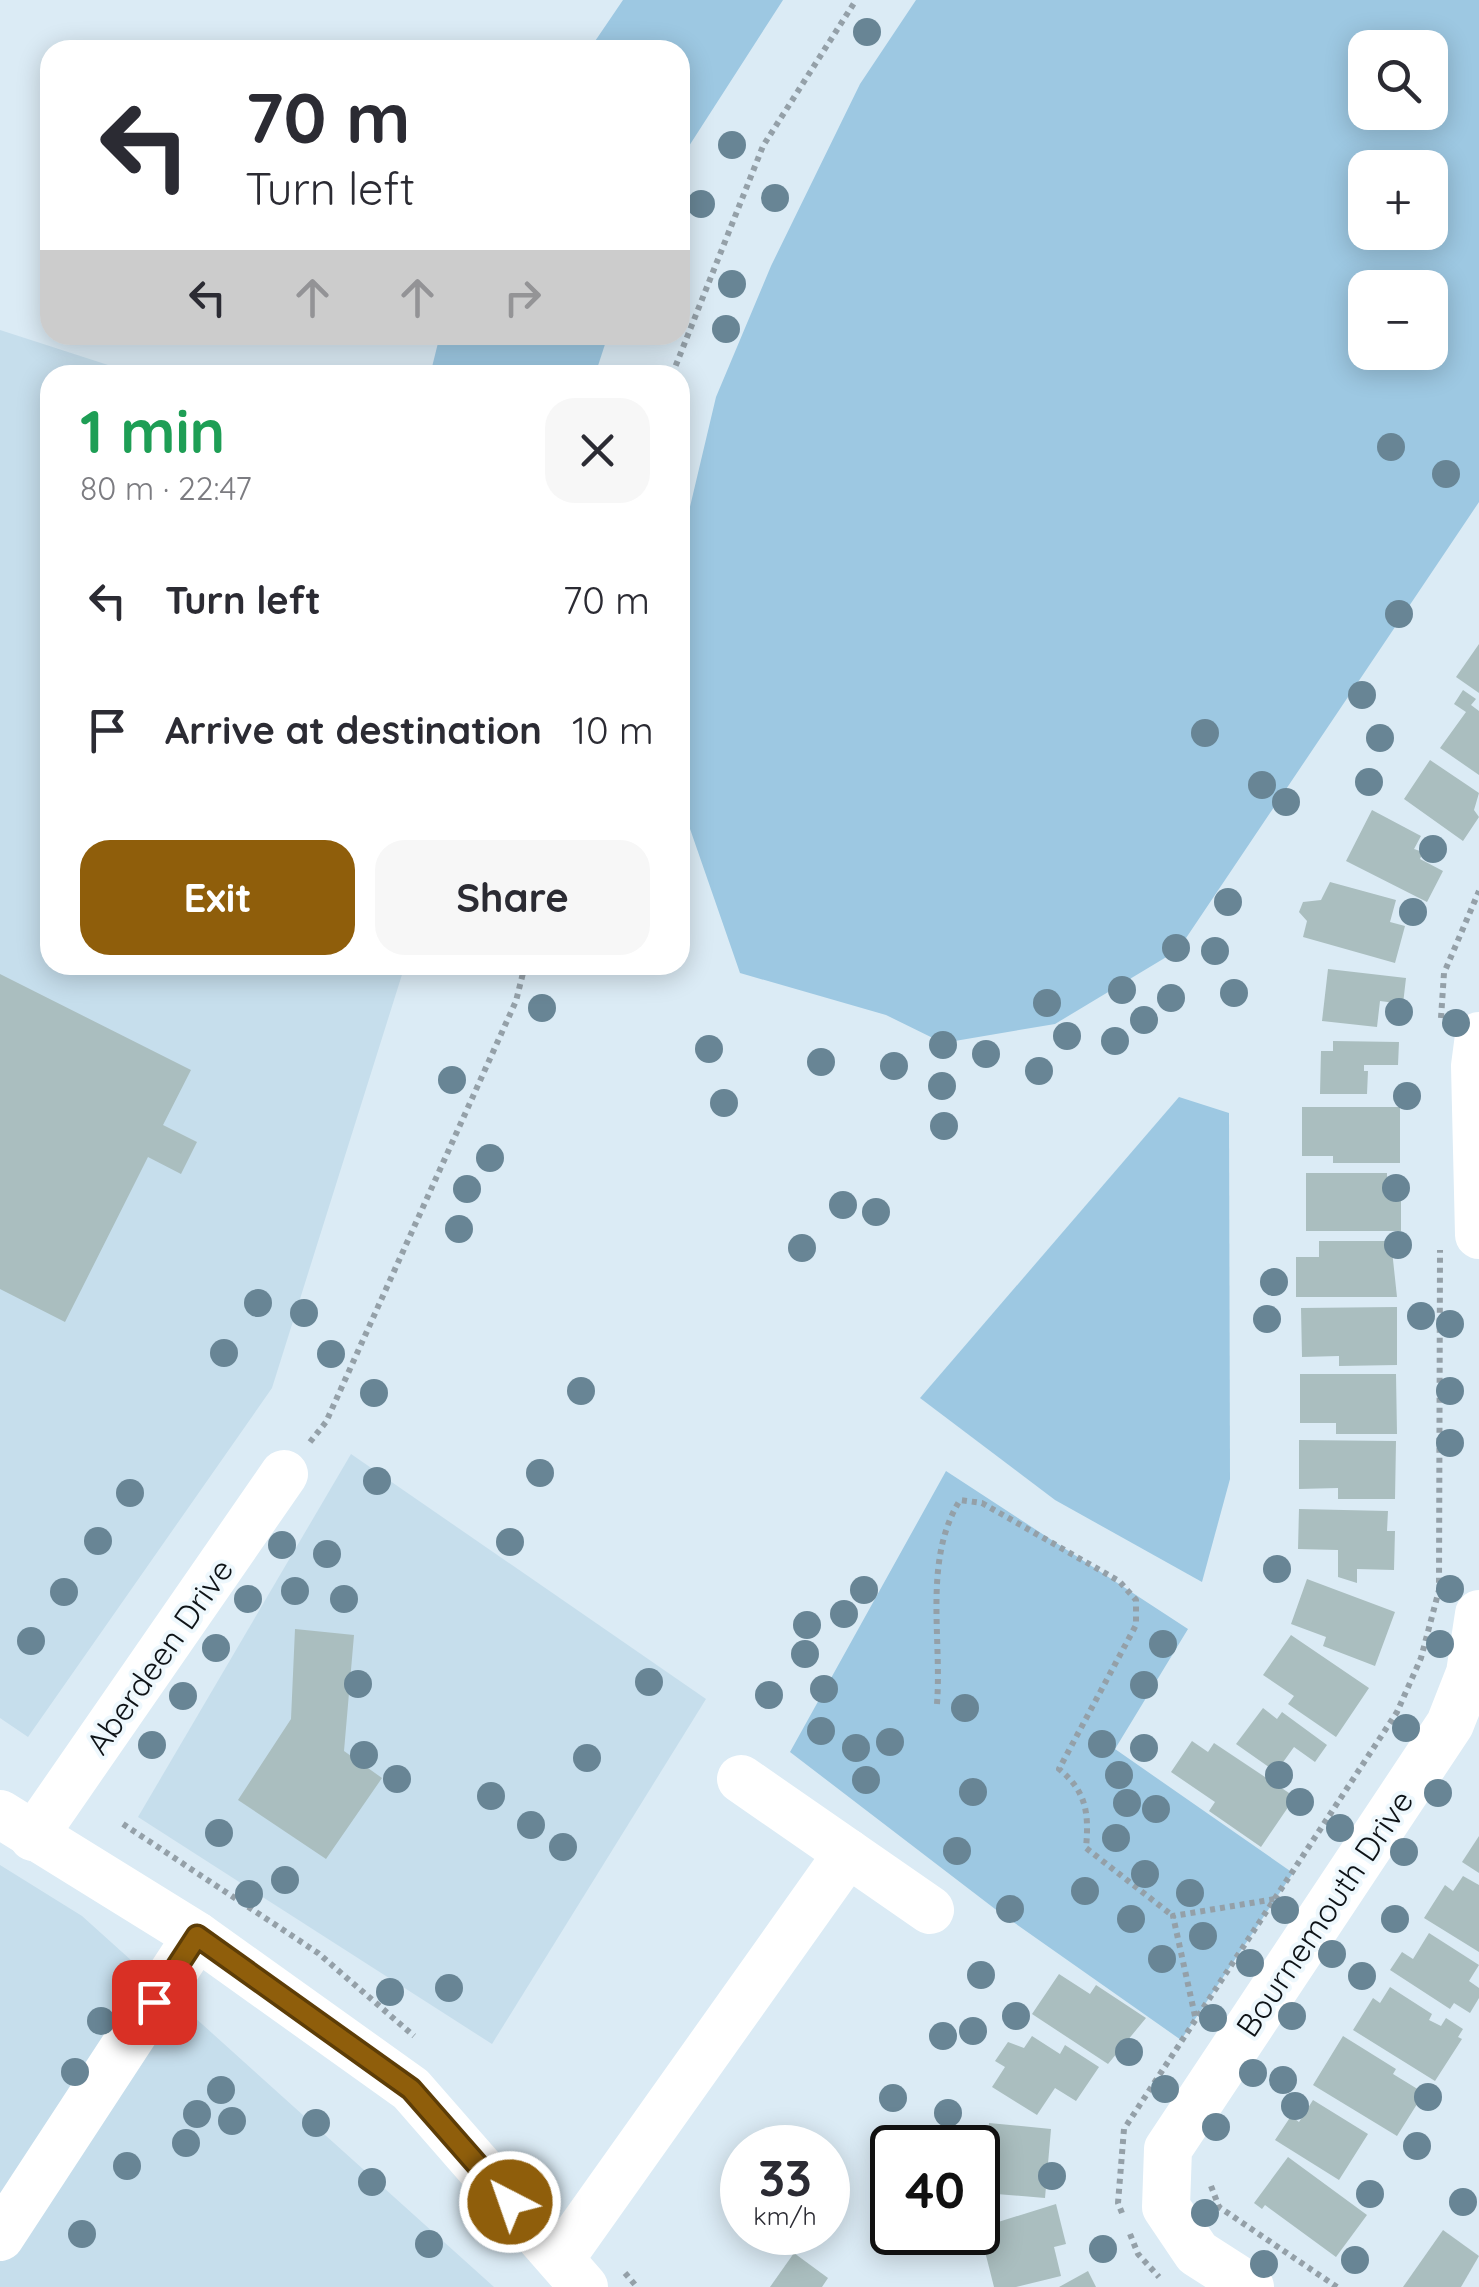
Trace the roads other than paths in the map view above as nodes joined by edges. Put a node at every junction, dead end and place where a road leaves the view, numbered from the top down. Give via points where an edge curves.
1 (1460, 1029) edge
2 (1459, 1236) edge
3 (284, 1474) road end
4 (1479, 1614) edge
5 (740, 1779) dead end
6 (16, 1826) edge
7 (848, 1854) junction
8 (930, 1910) dead end
9 (197, 1936) junction
10 (0, 2237) edge
11 (572, 2273) edge
12 (1250, 2287) edge

1 - 2 street via 1475,1066
3 - 6 street, Aberdeen Drive
4 - 12 street, Bournemouth Drive via 1470,1672 1450,1724 1168,2148 1166,2208 1197,2253
5 - 7 street
6 - 9 street
7 - 8 street
7 - 11 street
9 - 10 street
9 - 11 street via 411,2089

